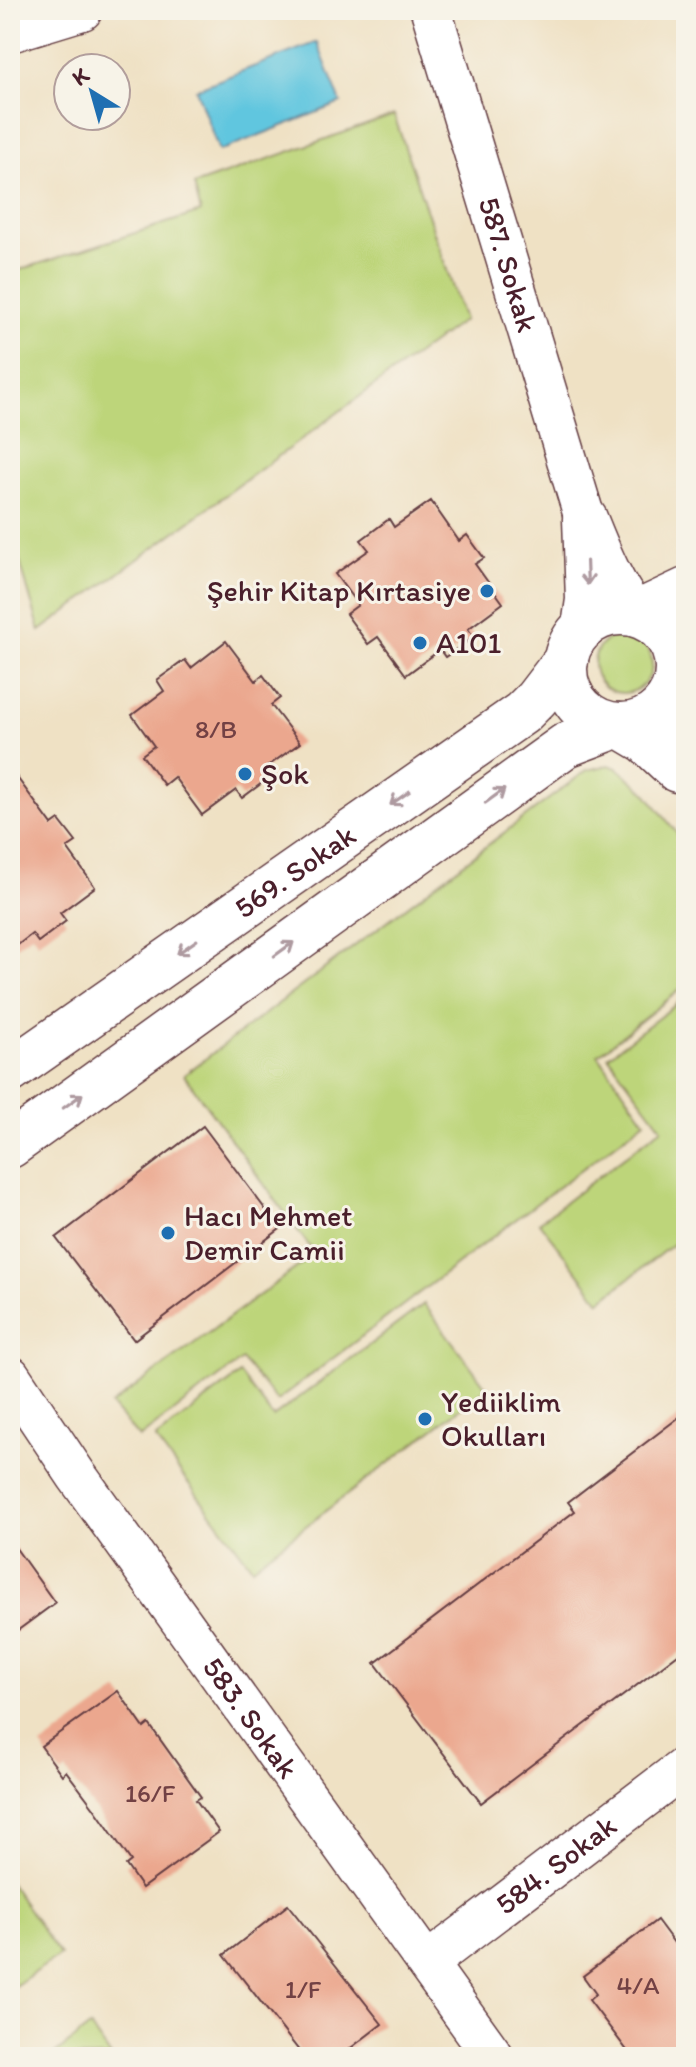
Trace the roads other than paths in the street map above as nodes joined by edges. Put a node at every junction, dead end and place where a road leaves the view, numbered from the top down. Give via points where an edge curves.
1 (82, 10) edge
2 (431, 10) edge
3 (10, 32) edge
4 (585, 519) junction
5 (686, 590) edge
6 (635, 614) junction
7 (575, 643) junction
8 (677, 676) edge
9 (619, 725) junction
10 (681, 776) edge
11 (10, 1071) edge
12 (10, 1146) edge
13 (10, 1376) edge
14 (686, 1766) edge
15 (427, 1963) junction
16 (494, 2057) edge

1 - 3 street
2 - 4 street, 587. Sokak
4 - 6 street via 605,569
4 -> 7 street via 588,600
5 - 6 street
6 - 7 street via 600,617
6 - 8 street via 665,634 674,649
7 - 9 street via 566,678 572,696 600,721
7 -> 11 street, 569. Sokak via 522,713
8 - 9 street via 654,714
8 - 10 street via 668,736
9 - 10 street via 646,741
12 -> 9 street via 566,745
13 - 15 street, 583. Sokak
14 - 15 street, 584. Sokak
15 - 16 street, 583. Sokak

